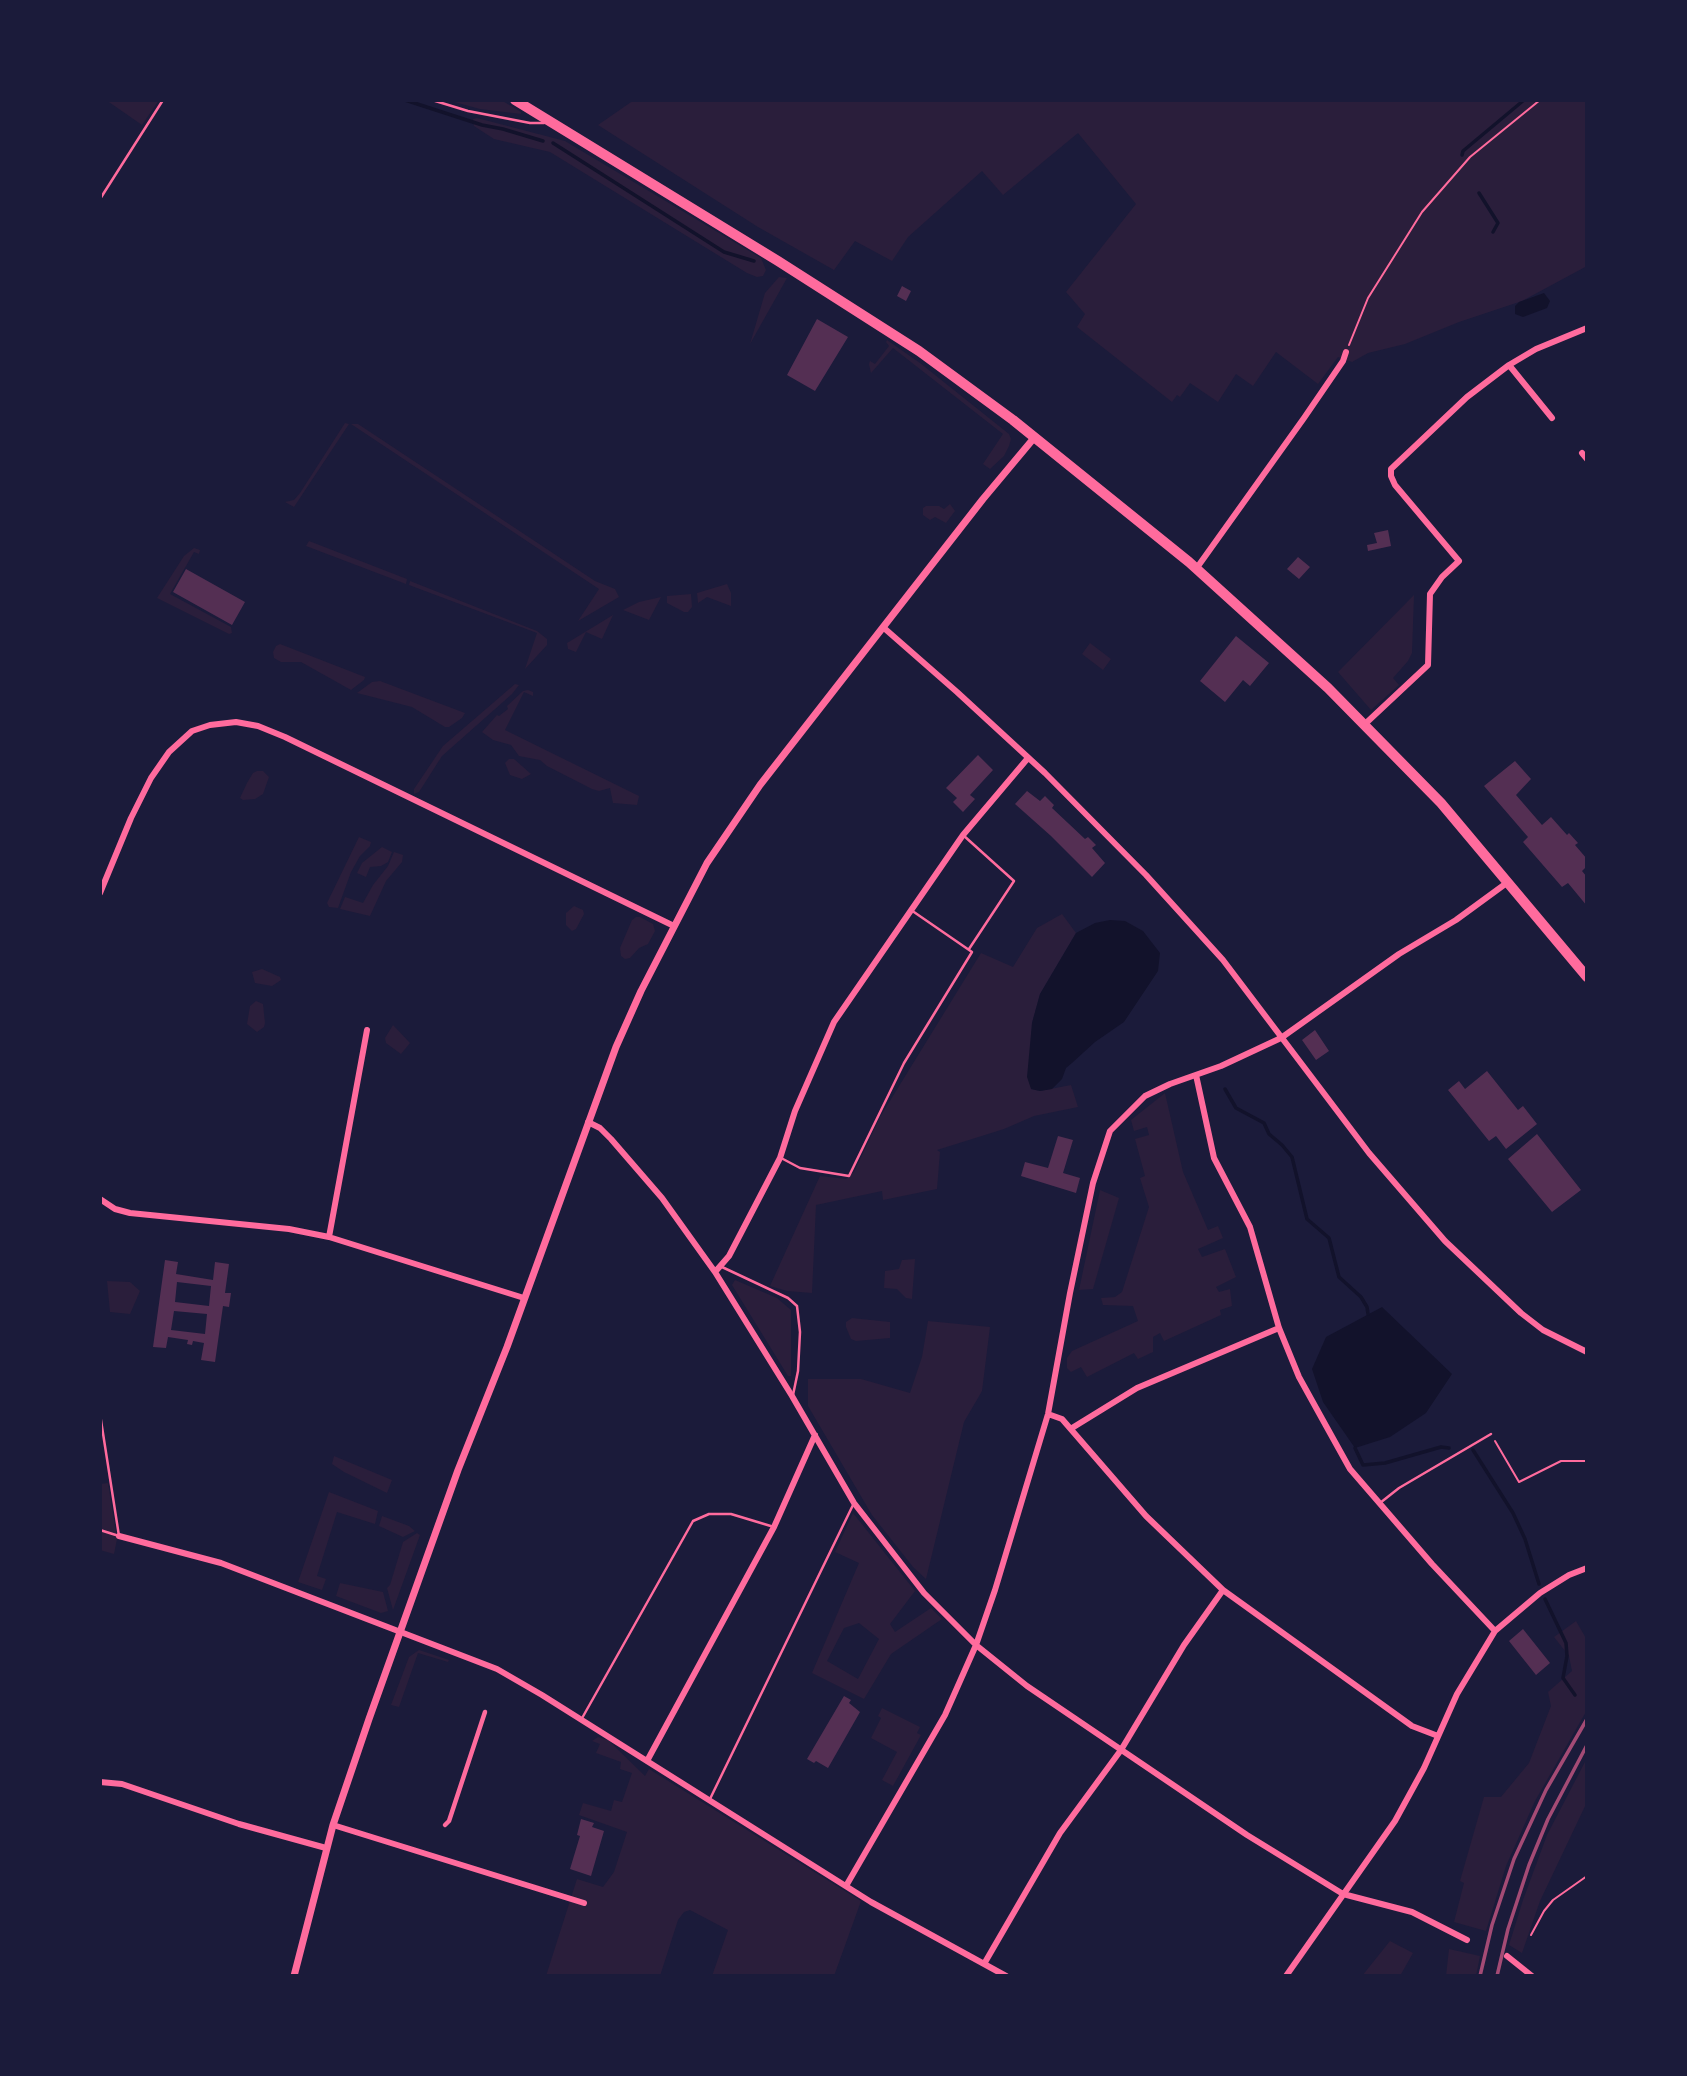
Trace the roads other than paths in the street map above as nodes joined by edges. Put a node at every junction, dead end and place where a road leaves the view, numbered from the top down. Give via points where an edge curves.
1 (163, 100) edge
2 (432, 100) edge
3 (514, 100) edge
4 (549, 122) junction
5 (100, 198) edge
6 (1587, 328) edge
7 (1346, 352) road end
8 (1509, 365) junction
9 (1552, 418) dead end
10 (1034, 438) junction
11 (1196, 569) junction
12 (884, 628) junction
13 (1365, 724) junction
14 (1028, 758) junction
15 (963, 835) junction
16 (1508, 882) junction
17 (100, 893) edge
18 (911, 910) junction
19 (674, 926) junction
20 (969, 949) junction
21 (1587, 977) edge
22 (367, 1030) dead end
23 (1281, 1038) junction
24 (1196, 1074) junction
25 (588, 1122) junction
26 (780, 1158) junction
27 (100, 1199) edge
28 (330, 1237) junction
29 (722, 1267) junction
30 (715, 1272) junction
31 (524, 1298) junction
32 (1279, 1328) junction
33 (1587, 1352) edge
34 (793, 1396) junction
35 (100, 1414) edge
36 (1048, 1414) junction
37 (1072, 1428) junction
38 (1491, 1434) road end
39 (815, 1436) junction
40 (854, 1503) junction
41 (1380, 1503) junction
42 (774, 1527) junction
43 (100, 1530) edge
44 (119, 1536) junction
45 (1587, 1568) edge
46 (1223, 1590) junction
47 (401, 1630) junction
48 (1495, 1631) junction
49 (976, 1644) junction
50 (485, 1712) dead end
51 (582, 1720) junction
52 (1438, 1736) junction
53 (1121, 1750) junction
54 (648, 1761) junction
55 (100, 1782) edge
56 (709, 1801) junction
57 (332, 1825) junction
58 (445, 1825) dead end
59 (326, 1848) junction
60 (846, 1886) junction
61 (1343, 1894) junction
62 (584, 1903) dead end
63 (1467, 1940) dead end
64 (1507, 1956) dead end
65 (984, 1964) junction
66 (294, 1976) edge
67 (1006, 1976) edge
68 (1286, 1976) edge
69 (1532, 1976) edge

1 - 5 lane
2 - 4 lane via 518,121
3 - 4 main road
4 - 10 main road via 904,341
6 - 8 street
7 - 11 street via 1302,422
8 - 9 street
8 - 13 street via 1467,397 1391,469 1395,485 1459,561 1430,594 1428,665
10 - 11 main road
10 - 12 street
11 - 13 main road
12 - 14 street
12 - 19 street via 760,785 707,863
13 - 16 main road
14 - 15 street
14 - 23 street via 1156,885 1223,960
15 - 18 street
15 - 20 lane via 1014,881
16 - 21 main road
16 - 23 street
17 - 19 street via 131,818 169,752 192,731 236,722 285,737
18 - 20 lane
18 - 26 street via 834,1022
19 - 25 street via 623,1029
20 - 26 lane via 972,952 904,1063 849,1176 800,1168
22 - 28 street
23 - 24 street
23 - 33 street via 1390,1179 1445,1241 1521,1313
24 - 32 street via 1214,1158 1250,1227
24 - 36 street via 1144,1096 1115,1125 1104,1145
25 - 30 street via 600,1128 654,1188
25 - 31 street
26 - 29 street
27 - 28 street via 130,1213
28 - 31 street
29 - 30 street
29 - 34 lane via 797,1306 800,1332
30 - 34 street
31 - 47 street
32 - 37 street via 1137,1388
32 - 41 street via 1299,1377 1350,1469
34 - 39 street
35 - 44 lane
36 - 37 street
36 - 49 street
37 - 46 street via 1146,1516
38 - 41 lane
39 - 40 street
39 - 42 street
40 - 49 street via 924,1593
40 - 56 lane
41 - 48 street
42 - 51 lane via 731,1514 709,1514 694,1521
42 - 54 street
43 - 44 lane
44 - 47 street via 221,1563
45 - 48 street via 1540,1593
46 - 52 street via 1412,1726
46 - 53 street
47 - 51 street via 497,1669
47 - 57 street
48 - 52 street
49 - 53 street via 1027,1686
49 - 60 street via 945,1715
50 - 58 street
51 - 54 street
52 - 61 street via 1395,1821
53 - 61 street
53 - 65 street via 1060,1833
54 - 56 street
55 - 59 street via 122,1784
56 - 60 street
57 - 59 street
57 - 62 street
59 - 66 street
60 - 65 street
61 - 63 street via 1412,1912
61 - 68 street
64 - 69 street
65 - 67 street

